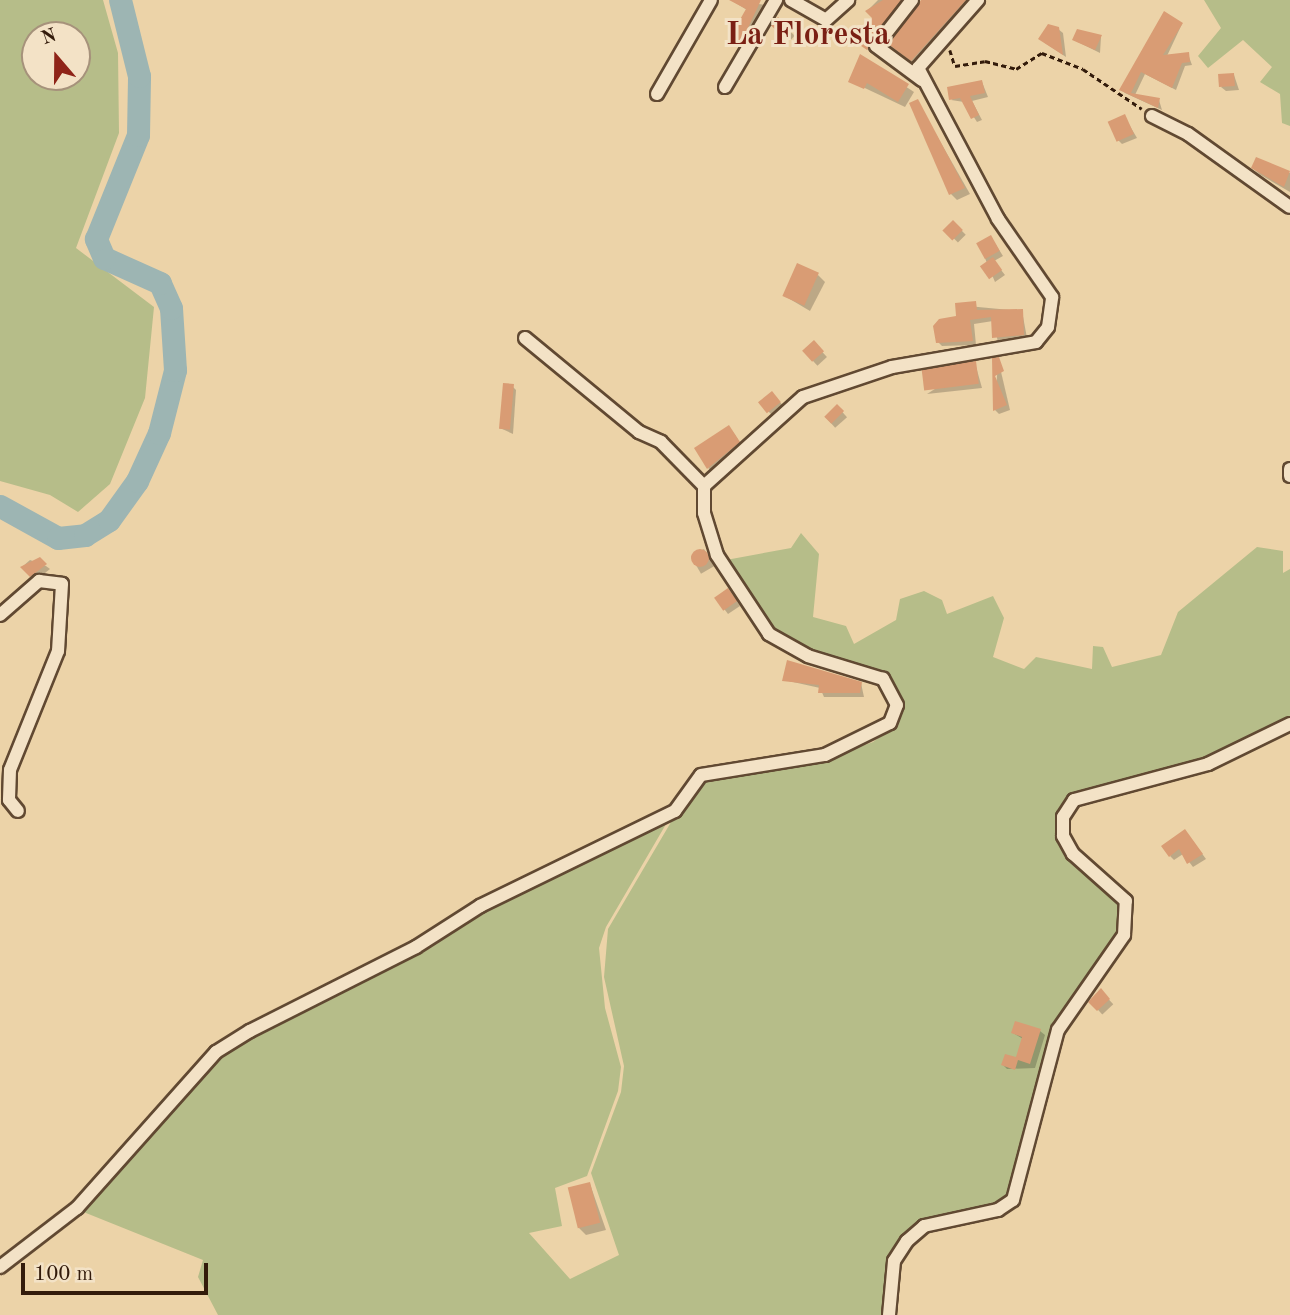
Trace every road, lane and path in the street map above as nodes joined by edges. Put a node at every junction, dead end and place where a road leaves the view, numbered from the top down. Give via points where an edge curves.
1 (711, 0) edge
2 (776, 0) edge
3 (790, 0) edge
4 (848, 0) edge
5 (912, 0) edge
6 (978, 0) edge
7 (945, 34) junction
8 (922, 80) junction
9 (725, 87) dead end
10 (657, 94) dead end
11 (1152, 116) joint
12 (1290, 206) edge
13 (525, 338) dead end
14 (1290, 469) edge
15 (1290, 476) edge
16 (704, 486) junction
17 (0, 615) edge
18 (1290, 724) edge
19 (18, 811) dead end
20 (0, 1267) edge
21 (889, 1315) edge

1 - 10 street
2 - 9 street
3 - 4 street via 826,20
5 - 8 street via 876,46
6 - 7 street
7 - 8 street via 918,68
7 - 11 path via 955,66 985,61 1016,69 1042,53 1083,69
8 - 16 street via 998,219 1052,297 1048,327 1036,342 892,367 803,397
11 - 12 street via 1188,134
13 - 16 street via 639,432 661,442
14 - 15 street
16 - 20 street via 704,513 717,555 769,634 808,656 883,679 897,705 890,723 825,755 701,775 675,811 480,906 416,947 250,1031 216,1052 77,1208
17 - 19 street via 39,581 62,584 58,651 10,770 9,800
18 - 21 street via 1208,764 1073,800 1063,817 1063,836 1073,854 1126,901 1124,935 1058,1030 1017,1193 998,1210 924,1226 907,1241 894,1261

